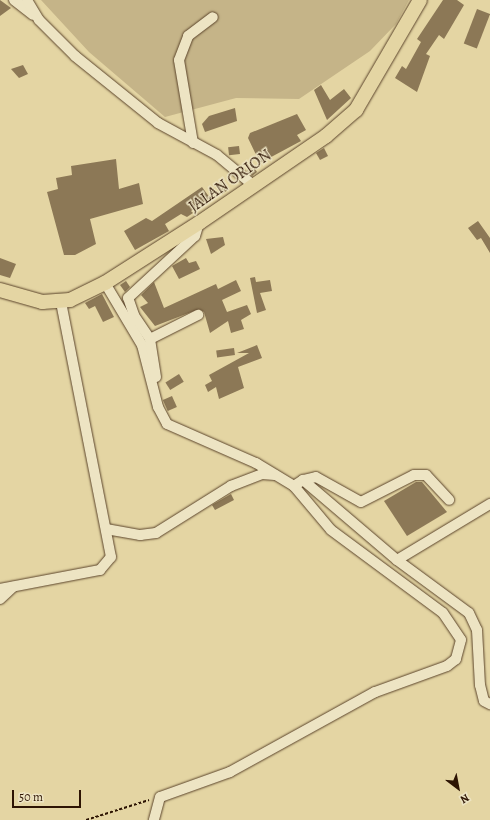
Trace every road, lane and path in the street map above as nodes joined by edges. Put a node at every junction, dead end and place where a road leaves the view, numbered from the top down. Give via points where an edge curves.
1 (14, 0) edge
2 (27, 0) edge
3 (420, 0) edge
4 (213, 16) dead end
5 (39, 20) junction
6 (193, 143) junction
7 (253, 185) junction
8 (199, 223) junction
9 (105, 283) junction
10 (0, 290) edge
11 (61, 302) junction
12 (198, 315) dead end
13 (150, 339) junction
14 (152, 388) junction
15 (277, 475) junction
16 (303, 480) junction
17 (294, 486) junction
18 (449, 500) dead end
19 (490, 504) edge
20 (106, 529) junction
21 (398, 560) junction
22 (18, 584) junction
23 (0, 589) edge
24 (0, 599) edge
25 (490, 704) edge
26 (160, 796) junction
27 (86, 820) edge
28 (154, 820) edge

1 - 5 street
2 - 5 street
3 - 7 highway, JALAN ORION via 356,110 326,136
4 - 6 street via 188,36 179,60
5 - 6 street via 75,56 148,114
6 - 7 street via 237,169
7 - 8 highway, JALAN ORION
8 - 9 highway, JALAN ORION
8 - 13 street via 196,236 130,293 128,305
9 - 11 highway, JALAN ORION
9 - 14 street via 142,345
10 - 11 highway, JALAN ORION via 33,300
11 - 20 street
12 - 13 street
13 - 14 street via 156,376
14 - 15 street via 162,418 170,426
15 - 17 street
15 - 20 street via 262,474 230,486 156,533 140,535
16 - 17 street
16 - 18 street via 316,477 361,502 414,475 426,475
16 - 21 street
17 - 26 street via 331,530 448,618 460,635 461,649 447,666 375,692 230,772
19 - 21 street
20 - 22 street via 110,557 100,570
21 - 25 street via 461,606 474,622 480,685 484,700
22 - 23 street
22 - 24 street
26 - 27 path
26 - 28 street

